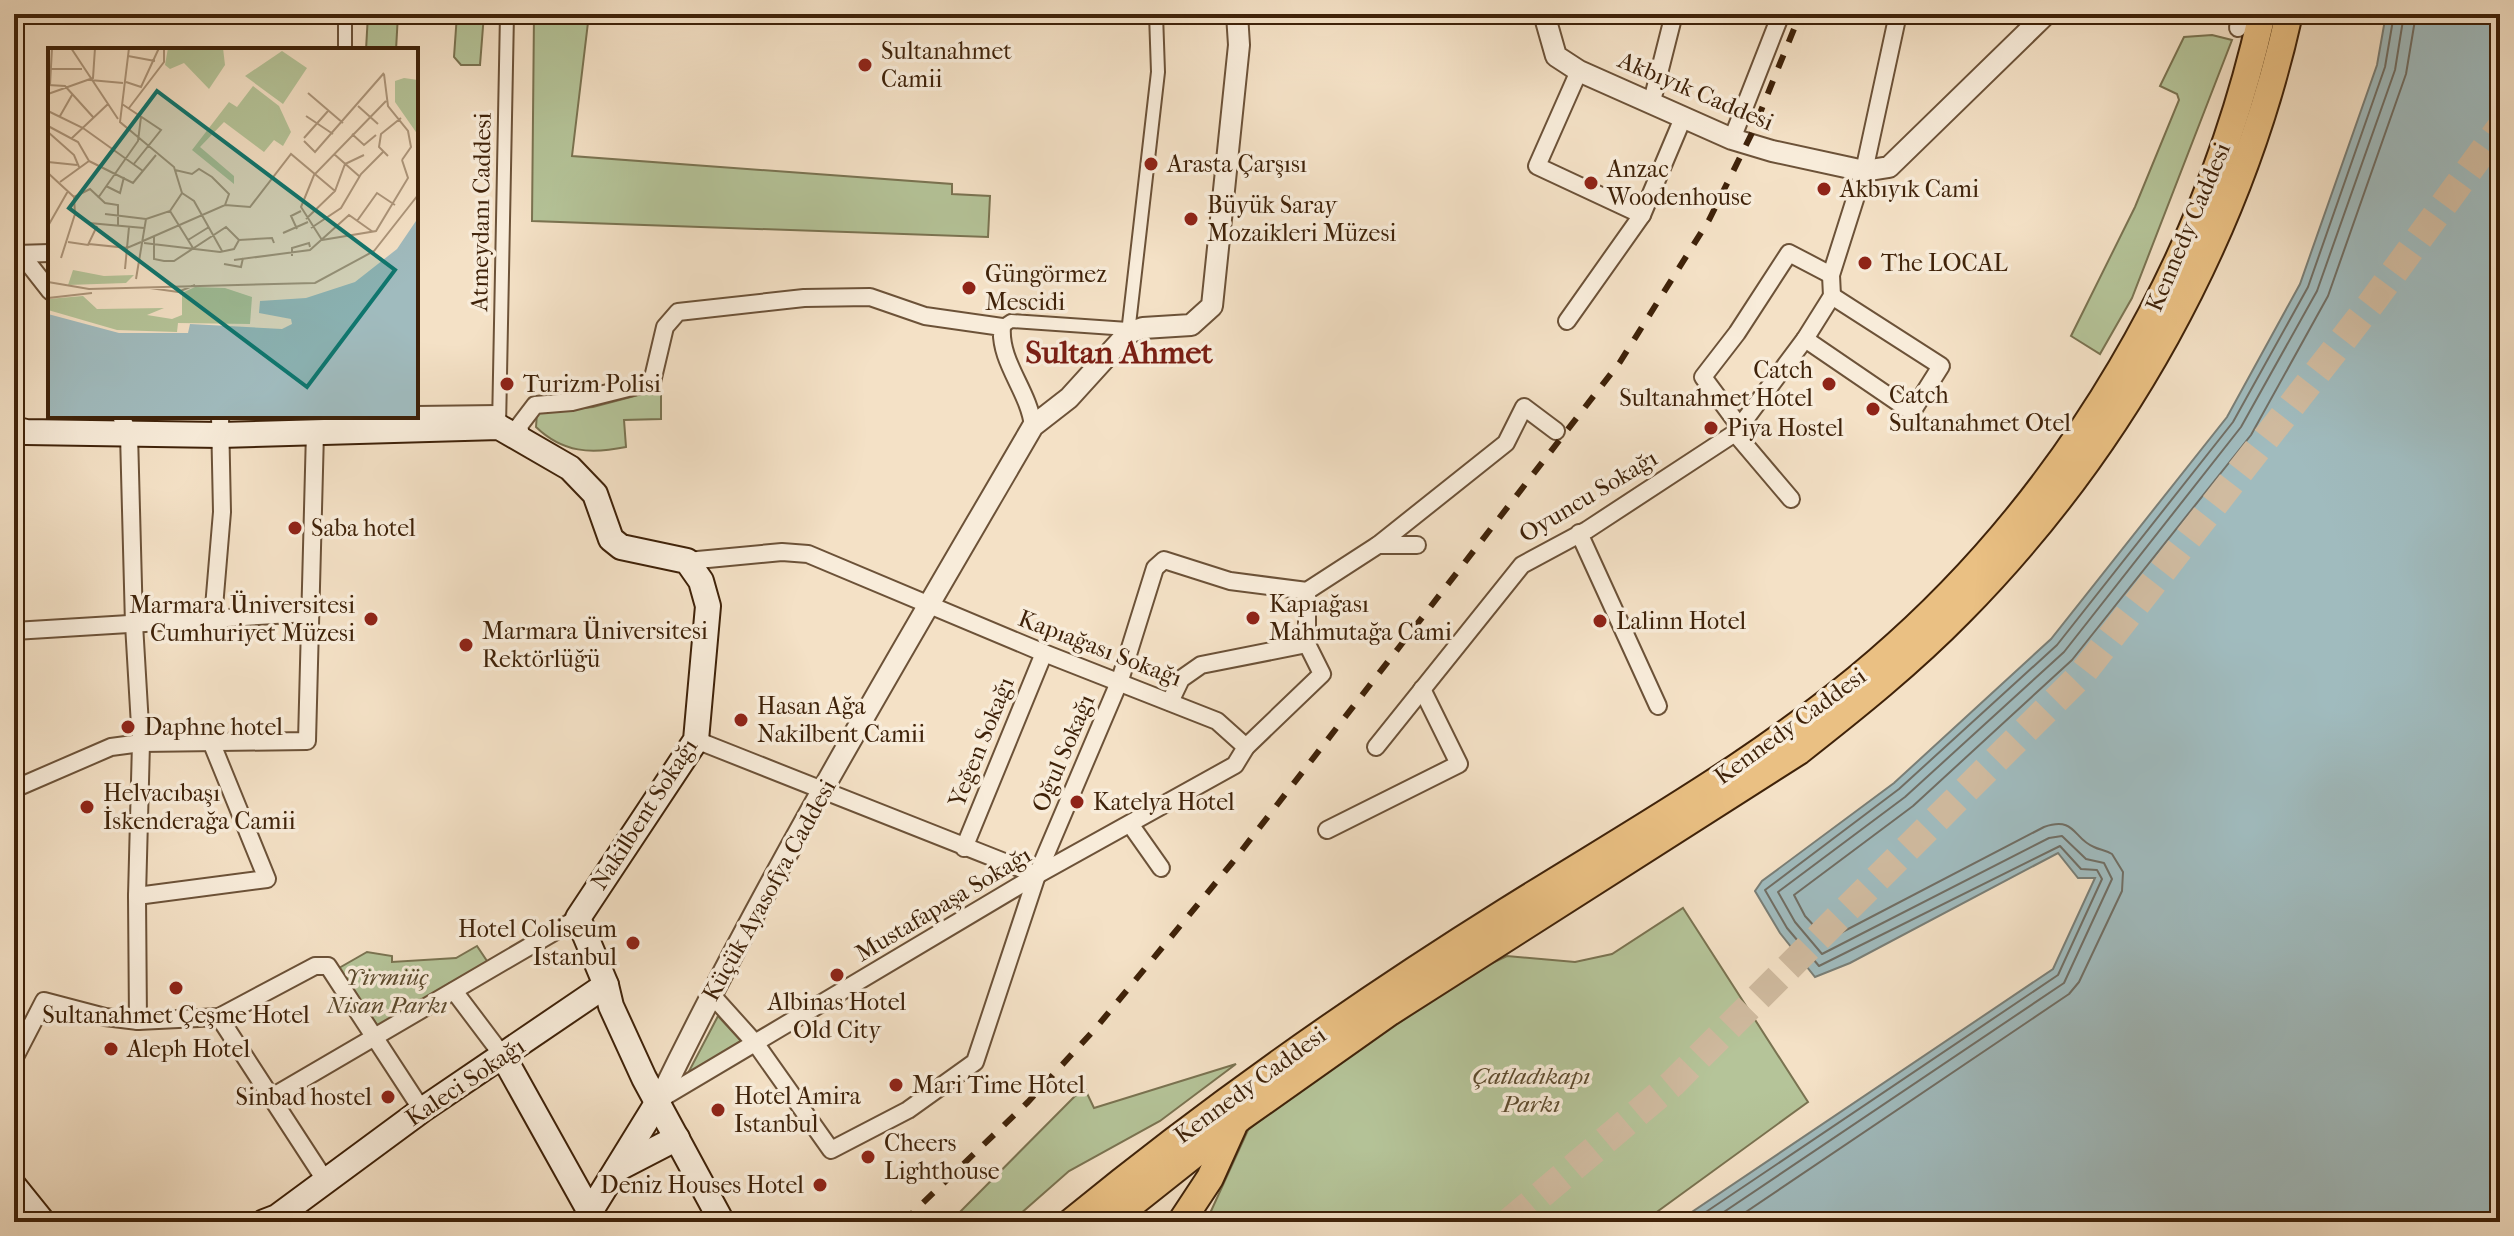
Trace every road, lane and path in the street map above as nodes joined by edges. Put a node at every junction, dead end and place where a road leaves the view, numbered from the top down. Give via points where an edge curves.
1 (345, 14) edge
2 (507, 14) edge
3 (1156, 14) edge
4 (1237, 14) edge
5 (1544, 14) edge
6 (1674, 14) edge
7 (1781, 14) edge
8 (1898, 14) edge
9 (2046, 14) edge
10 (2289, 14) edge
11 (2249, 22) edge
12 (345, 48) edge
13 (1579, 71) junction
14 (1652, 101) junction
15 (1683, 118) junction
16 (2258, 131) junction
17 (1732, 139) junction
18 (1864, 171) junction
19 (1642, 215) junction
20 (48, 253) edge
21 (17, 254) edge
22 (1831, 275) junction
23 (48, 289) edge
24 (1832, 296) junction
25 (1567, 321) dead end
26 (1002, 327) junction
27 (1128, 331) junction
28 (1805, 339) junction
29 (499, 419) junction
30 (416, 420) edge
31 (125, 425) edge
32 (220, 425) edge
33 (1033, 426) junction
34 (14, 429) edge
35 (1737, 430) junction
36 (1556, 431) dead end
37 (315, 432) junction
38 (522, 439) junction
39 (1791, 499) dead end
40 (1579, 533) junction
41 (1378, 545) junction
42 (1417, 545) dead end
43 (687, 561) junction
44 (1307, 591) junction
45 (929, 605) junction
46 (308, 613) junction
47 (213, 619) junction
48 (134, 624) junction
49 (14, 631) edge
50 (1307, 644) junction
51 (1044, 653) junction
52 (1120, 680) junction
53 (1422, 689) junction
54 (1170, 702) junction
55 (1658, 706) dead end
56 (696, 740) junction
57 (141, 743) junction
58 (212, 744) junction
59 (1246, 747) junction
60 (1376, 747) dead end
61 (14, 789) edge
62 (821, 793) junction
63 (1130, 824) junction
64 (1327, 830) dead end
65 (964, 848) junction
66 (1161, 868) dead end
67 (1037, 875) junction
68 (137, 896) junction
69 (578, 918) junction
70 (606, 985) junction
71 (454, 991) junction
72 (711, 994) junction
73 (219, 1017) junction
74 (138, 1021) junction
75 (376, 1036) junction
76 (756, 1044) junction
77 (503, 1056) junction
78 (14, 1059) edge
79 (272, 1097) junction
80 (659, 1100) junction
81 (422, 1110) junction
82 (1240, 1118) junction
83 (677, 1138) junction
84 (1138, 1167) junction
85 (615, 1171) junction
86 (1169, 1173) junction
87 (325, 1180) junction
88 (14, 1186) edge
89 (1186, 1216) edge
90 (592, 1219) edge
91 (273, 1220) edge
92 (43, 1222) edge
93 (722, 1222) edge
94 (1071, 1222) edge
95 (1109, 1222) edge

1 - 12 street
2 - 29 street, Atmeydanı Caddesi
3 - 27 street via 1158,72
4 - 27 street via 1238,57 1212,306 1191,325
5 - 13 street, Akbıyık Caddesi via 1556,56
6 - 14 street
7 - 17 street
8 - 18 street
9 - 18 street via 1889,167
10 - 16 main road, Kennedy Caddesi
11 - 16 main road via 2267,42 2257,96
11 - 84 main road, Kennedy Caddesi via 2208,189 2167,284 2142,332 2034,495 1956,585 1879,660 1773,743 1319,1034
13 - 14 street, Akbıyık Caddesi
13 - 19 street via 1537,166
14 - 15 street, Akbıyık Caddesi
15 - 17 street, Akbıyık Caddesi
15 - 19 street
16 - 82 main road, Kennedy Caddesi via 2205,259 2136,386 2047,514 1959,613 1799,751 1390,1012
17 - 18 street, Akbıyık Caddesi
18 - 22 street
19 - 25 street
20 - 21 street
21 - 23 street
22 - 24 street
22 - 35 street via 1789,253 1703,377
24 - 28 street, Oyuncu Sokağı
24 - 28 street via 1941,366 1912,412
26 - 27 street via 1011,321
26 - 33 street via 1000,343 1031,409
26 - 38 street via 925,316 870,297 804,298 678,312 665,327 652,382 572,402 535,405 519,426
27 - 33 street, Küçük Ayasofya Caddesi via 1069,398
28 - 35 street, Oyuncu Sokağı
29 - 30 main road
29 - 38 main road
30 - 37 main road
31 - 32 main road
31 - 34 main road
31 - 48 street
32 - 37 main road
32 - 47 street via 222,512
33 - 45 street, Küçük Ayasofya Caddesi
35 - 39 street
35 - 40 street, Oyuncu Sokağı
36 - 41 street via 1524,407 1506,443
37 - 46 street
38 - 43 main road via 570,468 595,494 611,539 621,547
40 - 53 street, Oyuncu Sokağı via 1522,565
40 - 55 street
41 - 42 street
41 - 44 street
43 - 45 street, Kapıağası Sokağı via 808,554
43 - 56 main road, Nakilbent Sokağı via 701,581 708,606
44 - 50 street
44 - 52 street, Oğul Sokağı via 1230,581 1164,560 1155,568
45 - 51 street, Kapıağası Sokağı
45 - 62 street, Küçük Ayasofya Caddesi
46 - 47 street
46 - 58 street via 307,741
47 - 48 street
48 - 49 street
48 - 57 street
50 - 54 street via 1201,665 1181,679
50 - 59 street, Mustafapaşa Sokağı via 1322,674
51 - 52 street, Kapıağası Sokağı
51 - 65 street, Yeğen Sokağı
52 - 54 street, Kapıağası Sokağı
52 - 67 street, Oğul Sokağı
53 - 60 street, Oyuncu Sokağı
53 - 64 street via 1459,764
54 - 59 street, Kapıağası Sokağı via 1217,721
56 - 62 street
56 - 69 main road, Nakilbent Sokağı
57 - 58 street
57 - 61 street via 111,747
57 - 68 street
58 - 68 street via 267,879
59 - 63 street, Mustafapaşa Sokağı via 1235,765
62 - 65 street
62 - 72 street, Küçük Ayasofya Caddesi
63 - 66 street
63 - 67 street, Mustafapaşa Sokağı
65 - 67 street
67 - 76 street, Mustafapaşa Sokağı
67 - 76 street, Oğul Sokağı via 975,1062 908,1110 831,1150
68 - 74 street
69 - 70 main road
69 - 71 street
70 - 77 main road, Kaleci Sokağı
70 - 80 main road via 644,1078
71 - 75 street
71 - 77 street
72 - 76 street
72 - 80 street, Küçük Ayasofya Caddesi
73 - 74 street
73 - 75 street via 315,966 328,966
73 - 79 street
74 - 78 street via 44,1001
75 - 79 street
75 - 81 street
76 - 80 street, Mustafapaşa Sokağı
77 - 81 main road, Kaleci Sokağı
77 - 90 main road
79 - 87 street
80 - 83 main road
80 - 85 main road, Küçük Ayasofya Caddesi
81 - 87 main road, Kaleci Sokağı
82 - 86 main road, Kennedy Caddesi
82 - 89 main road
83 - 85 main road
83 - 93 main road
84 - 86 main road
84 - 94 main road, Kennedy Caddesi
85 - 90 main road, Küçük Ayasofya Caddesi
86 - 89 main road via 1179,1182
86 - 95 main road, Kennedy Caddesi
87 - 91 main road, Kaleci Sokağı
88 - 92 main road

